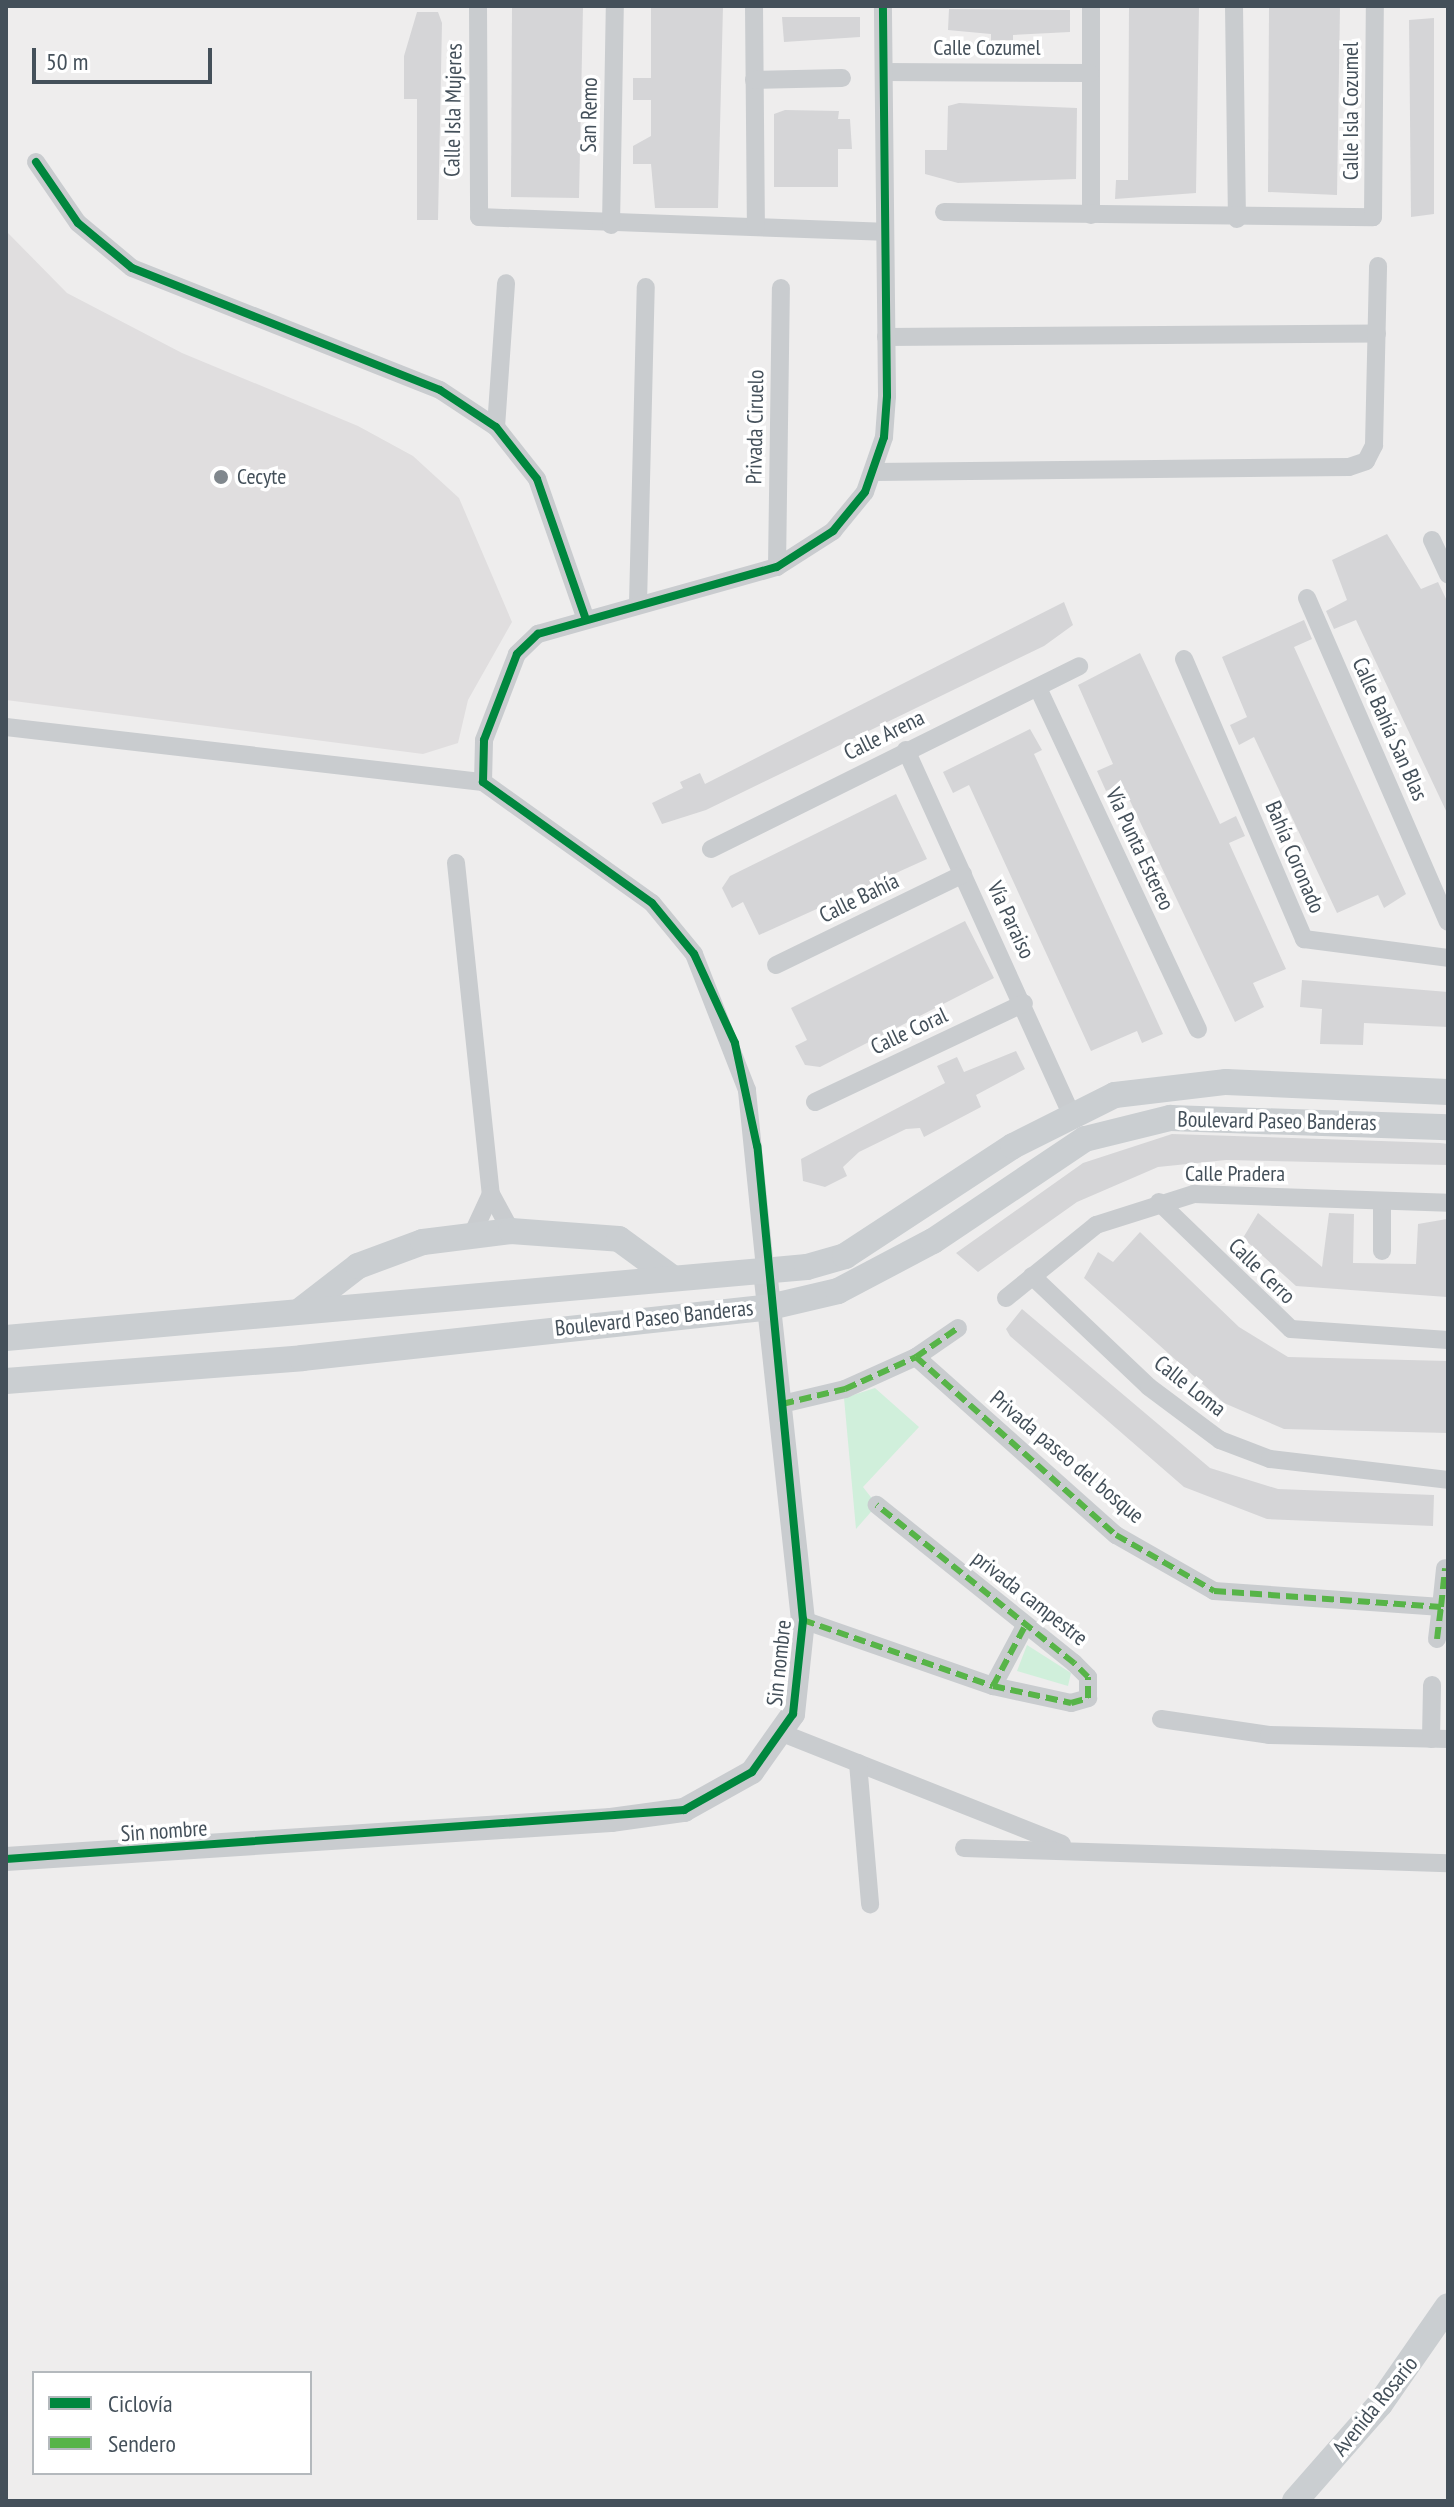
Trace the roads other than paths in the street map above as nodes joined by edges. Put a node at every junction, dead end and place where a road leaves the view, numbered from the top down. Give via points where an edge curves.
1 (478, 6) edge
2 (615, 6) edge
3 (754, 6) edge
4 (883, 6) edge
5 (1091, 6) edge
6 (1234, 6) edge
7 (1375, 6) edge
8 (884, 72) junction
9 (1090, 73) junction
10 (842, 78) dead end
11 (754, 80) junction
12 (36, 162) dead end
13 (944, 212) dead end
14 (1091, 215) junction
15 (1237, 219) junction
16 (611, 225) junction
17 (756, 226) junction
18 (883, 232) junction
19 (1378, 266) dead end
20 (506, 283) dead end
21 (646, 287) dead end
22 (781, 288) dead end
23 (1377, 334) junction
24 (886, 337) junction
25 (496, 427) junction
26 (874, 472) junction
27 (1432, 540) dead end
28 (777, 567) junction
29 (1448, 575) edge
30 (1307, 598) dead end
31 (638, 604) junction
32 (585, 617) junction
33 (1184, 659) dead end
34 (1079, 666) dead end
35 (1038, 688) junction
36 (6, 727) edge
37 (906, 750) junction
38 (483, 782) junction
39 (711, 849) dead end
40 (456, 863) dead end
41 (963, 874) junction
42 (1448, 922) edge
43 (1448, 958) edge
44 (776, 965) dead end
45 (1024, 1003) junction
46 (1198, 1029) dead end
47 (1448, 1092) edge
48 (815, 1102) dead end
49 (1070, 1112) junction
50 (1448, 1127) edge
51 (491, 1194) junction
52 (1382, 1201) junction
53 (1159, 1202) junction
54 (1448, 1203) edge
55 (511, 1231) junction
56 (471, 1237) junction
57 (1382, 1251) dead end
58 (765, 1268) junction
59 (1032, 1276) junction
60 (671, 1277) junction
61 (1006, 1298) dead end
62 (770, 1307) junction
63 (301, 1310) junction
64 (958, 1328) dead end
65 (6, 1338) edge
66 (1448, 1340) edge
67 (916, 1357) junction
68 (6, 1381) edge
69 (782, 1404) junction
70 (1448, 1480) edge
71 (877, 1505) dead end
72 (1445, 1568) dead end
73 (1441, 1607) junction
74 (803, 1620) junction
75 (1024, 1628) junction
76 (1437, 1639) dead end
77 (1432, 1685) dead end
78 (993, 1686) junction
79 (1161, 1719) dead end
80 (782, 1733) junction
81 (1439, 1739) edge
82 (858, 1763) junction
83 (964, 1848) dead end
84 (1072, 1848) junction
85 (6, 1859) edge
86 (1448, 1863) edge
87 (870, 1904) dead end
88 (1448, 2306) edge
89 (1295, 2501) edge

1 - 16 street, Calle Isla Mujeres via 476,215
2 - 16 street, San Remo
3 - 11 street
4 - 8 street
5 - 9 street
6 - 15 street
7 - 15 street, Calle Isla Cozumel via 1375,215
8 - 9 street, Calle Cozumel
8 - 18 street
9 - 14 street
10 - 11 street
11 - 17 street
12 - 25 street via 78,223 132,268 440,390
13 - 14 street
14 - 15 street
16 - 17 street
17 - 18 street
18 - 24 street
19 - 23 street
20 - 25 street
21 - 31 street
22 - 28 street, Privada Ciruelo
23 - 24 street
23 - 26 street via 1374,445 1366,461 1349,467
24 - 26 street via 884,437
25 - 32 street via 537,479
26 - 28 street via 833,531
27 - 29 street
28 - 31 street
30 - 42 street, Calle Bahía San Blas
31 - 32 street
32 - 38 street via 538,634 517,654 484,740
33 - 43 street, Bahía Coronado via 1308,943
34 - 35 street, Calle Arena
35 - 37 street, Calle Arena
35 - 46 street, Vía Punta Estereo
36 - 38 street
37 - 39 street, Calle Arena
37 - 41 street, Vía Paraiso
38 - 58 street via 652,903 694,954 747,1090
40 - 51 street
41 - 44 street, Calle Bahía
41 - 45 street, Vía Paraiso
45 - 48 street, Calle Coral
45 - 49 street, Vía Paraiso
47 - 49 main road, Boulevard Paseo Banderas via 1226,1082 1156,1086
49 - 58 main road, Boulevard Paseo Banderas via 845,1256
50 - 62 main road, Boulevard Paseo Banderas via 1170,1118 1085,1139 933,1241 838,1291
51 - 55 street
51 - 56 street
52 - 53 street, Calle Pradera via 1194,1194
52 - 54 street, Calle Pradera
52 - 57 street
53 - 59 street, Calle Pradera via 1096,1225
53 - 66 street, Calle Cerro via 1291,1329
55 - 56 main road
55 - 60 main road via 619,1239
56 - 63 main road via 423,1242 358,1266
58 - 60 main road, Boulevard Paseo Banderas
58 - 62 street, Sin nombre
59 - 61 street, Calle Pradera
59 - 70 street, Calle Loma via 1161,1397 1220,1440 1270,1459
60 - 63 main road, Boulevard Paseo Banderas
62 - 68 main road, Boulevard Paseo Banderas via 287,1360
62 - 69 street, Sin nombre
63 - 65 main road, Boulevard Paseo Banderas
64 - 67 street
67 - 69 street via 845,1389
67 - 73 street, Privada paseo del bosque via 1116,1535 1214,1591
69 - 74 street, Sin nombre
71 - 75 street, privada campestre
72 - 73 street
73 - 76 street
74 - 78 street, privada campestre
74 - 80 street, Sin nombre via 793,1714
75 - 78 street
75 - 78 street, privada campestre via 1088,1677 1088,1698 1071,1703
77 - 81 street
79 - 81 street via 1269,1735
80 - 82 street
80 - 85 street, Sin nombre via 752,1772 684,1810
82 - 84 street
82 - 87 street
83 - 84 street
84 - 86 street
88 - 89 main road, Avenida Rosario via 1380,2404

